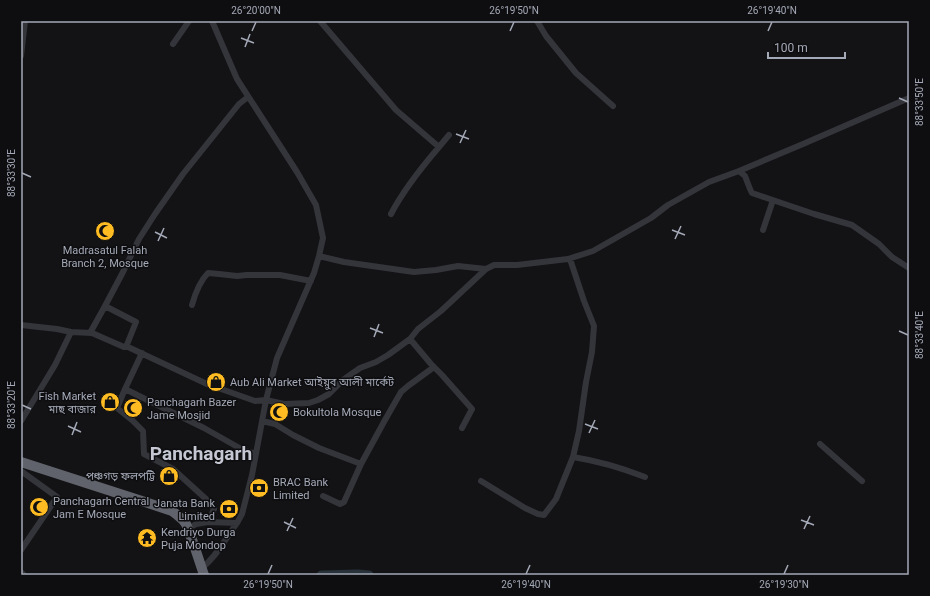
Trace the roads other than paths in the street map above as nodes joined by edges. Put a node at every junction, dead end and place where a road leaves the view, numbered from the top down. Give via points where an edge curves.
1 (25, 21) edge
2 (189, 21) edge
3 (212, 21) edge
4 (320, 21) edge
5 (537, 21) edge
6 (173, 44) dead end
7 (21, 56) edge
8 (248, 96) junction
9 (909, 98) edge
10 (612, 106) dead end
11 (449, 135) dead end
12 (439, 147) junction
13 (739, 171) junction
14 (773, 200) junction
15 (391, 214) dead end
16 (763, 230) dead end
17 (319, 256) junction
18 (570, 259) junction
19 (486, 268) junction
20 (909, 268) edge
21 (311, 281) junction
22 (192, 304) dead end
23 (105, 306) junction
24 (21, 325) edge
25 (71, 332) junction
26 (90, 333) junction
27 (410, 339) junction
28 (126, 347) junction
29 (142, 353) junction
30 (434, 367) junction
31 (125, 389) junction
32 (266, 400) junction
33 (262, 421) junction
34 (21, 422) edge
35 (462, 428) dead end
36 (820, 444) dead end
37 (256, 454) junction
38 (573, 457) junction
39 (21, 462) edge
40 (361, 464) junction
41 (21, 472) edge
42 (645, 477) dead end
43 (481, 481) dead end
44 (862, 481) dead end
45 (323, 496) dead end
46 (208, 522) junction
47 (237, 523) junction
48 (188, 529) junction
49 (21, 550) edge
50 (21, 572) edge
51 (203, 572) edge
52 (24, 575) edge

1 - 7 street
2 - 6 street
3 - 8 street via 237,79
4 - 12 street via 396,110
5 - 10 street via 576,73
8 - 17 street via 316,205 323,238
8 - 23 street via 183,174 155,214 139,239
9 - 13 street
11 - 12 street
12 - 15 street via 411,181
13 - 14 street via 745,176 752,193
13 - 18 street via 708,182 593,251
14 - 16 street
14 - 20 street via 852,225
17 - 19 street via 414,272 458,266
17 - 21 street
18 - 19 street via 494,265
18 - 38 street via 594,326 592,352
19 - 27 street
21 - 22 street via 280,275 236,276 208,273
21 - 32 street via 277,358
23 - 26 street
23 - 28 street via 136,322
24 - 25 street
25 - 26 street
25 - 34 street via 55,366
26 - 28 street
27 - 30 street
27 - 32 street via 376,362 360,368 318,400 284,404
28 - 29 street
29 - 31 street
29 - 32 street via 207,384 255,401
30 - 35 street via 472,409
30 - 40 street via 401,392
31 - 37 street via 243,450
31 - 46 street via 117,408 143,431 144,454 173,469 206,498 214,509
32 - 33 street
33 - 37 street
33 - 40 street via 275,424 319,448
36 - 44 street
37 - 47 street via 242,514
38 - 42 street via 608,464
38 - 43 street via 556,498 544,515 525,508
39 - 48 highway via 172,512 183,520
40 - 45 street via 344,502 340,504
41 - 49 street via 57,497
46 - 47 street
46 - 48 street via 196,524
47 - 51 street
48 - 51 highway
50 - 52 street

